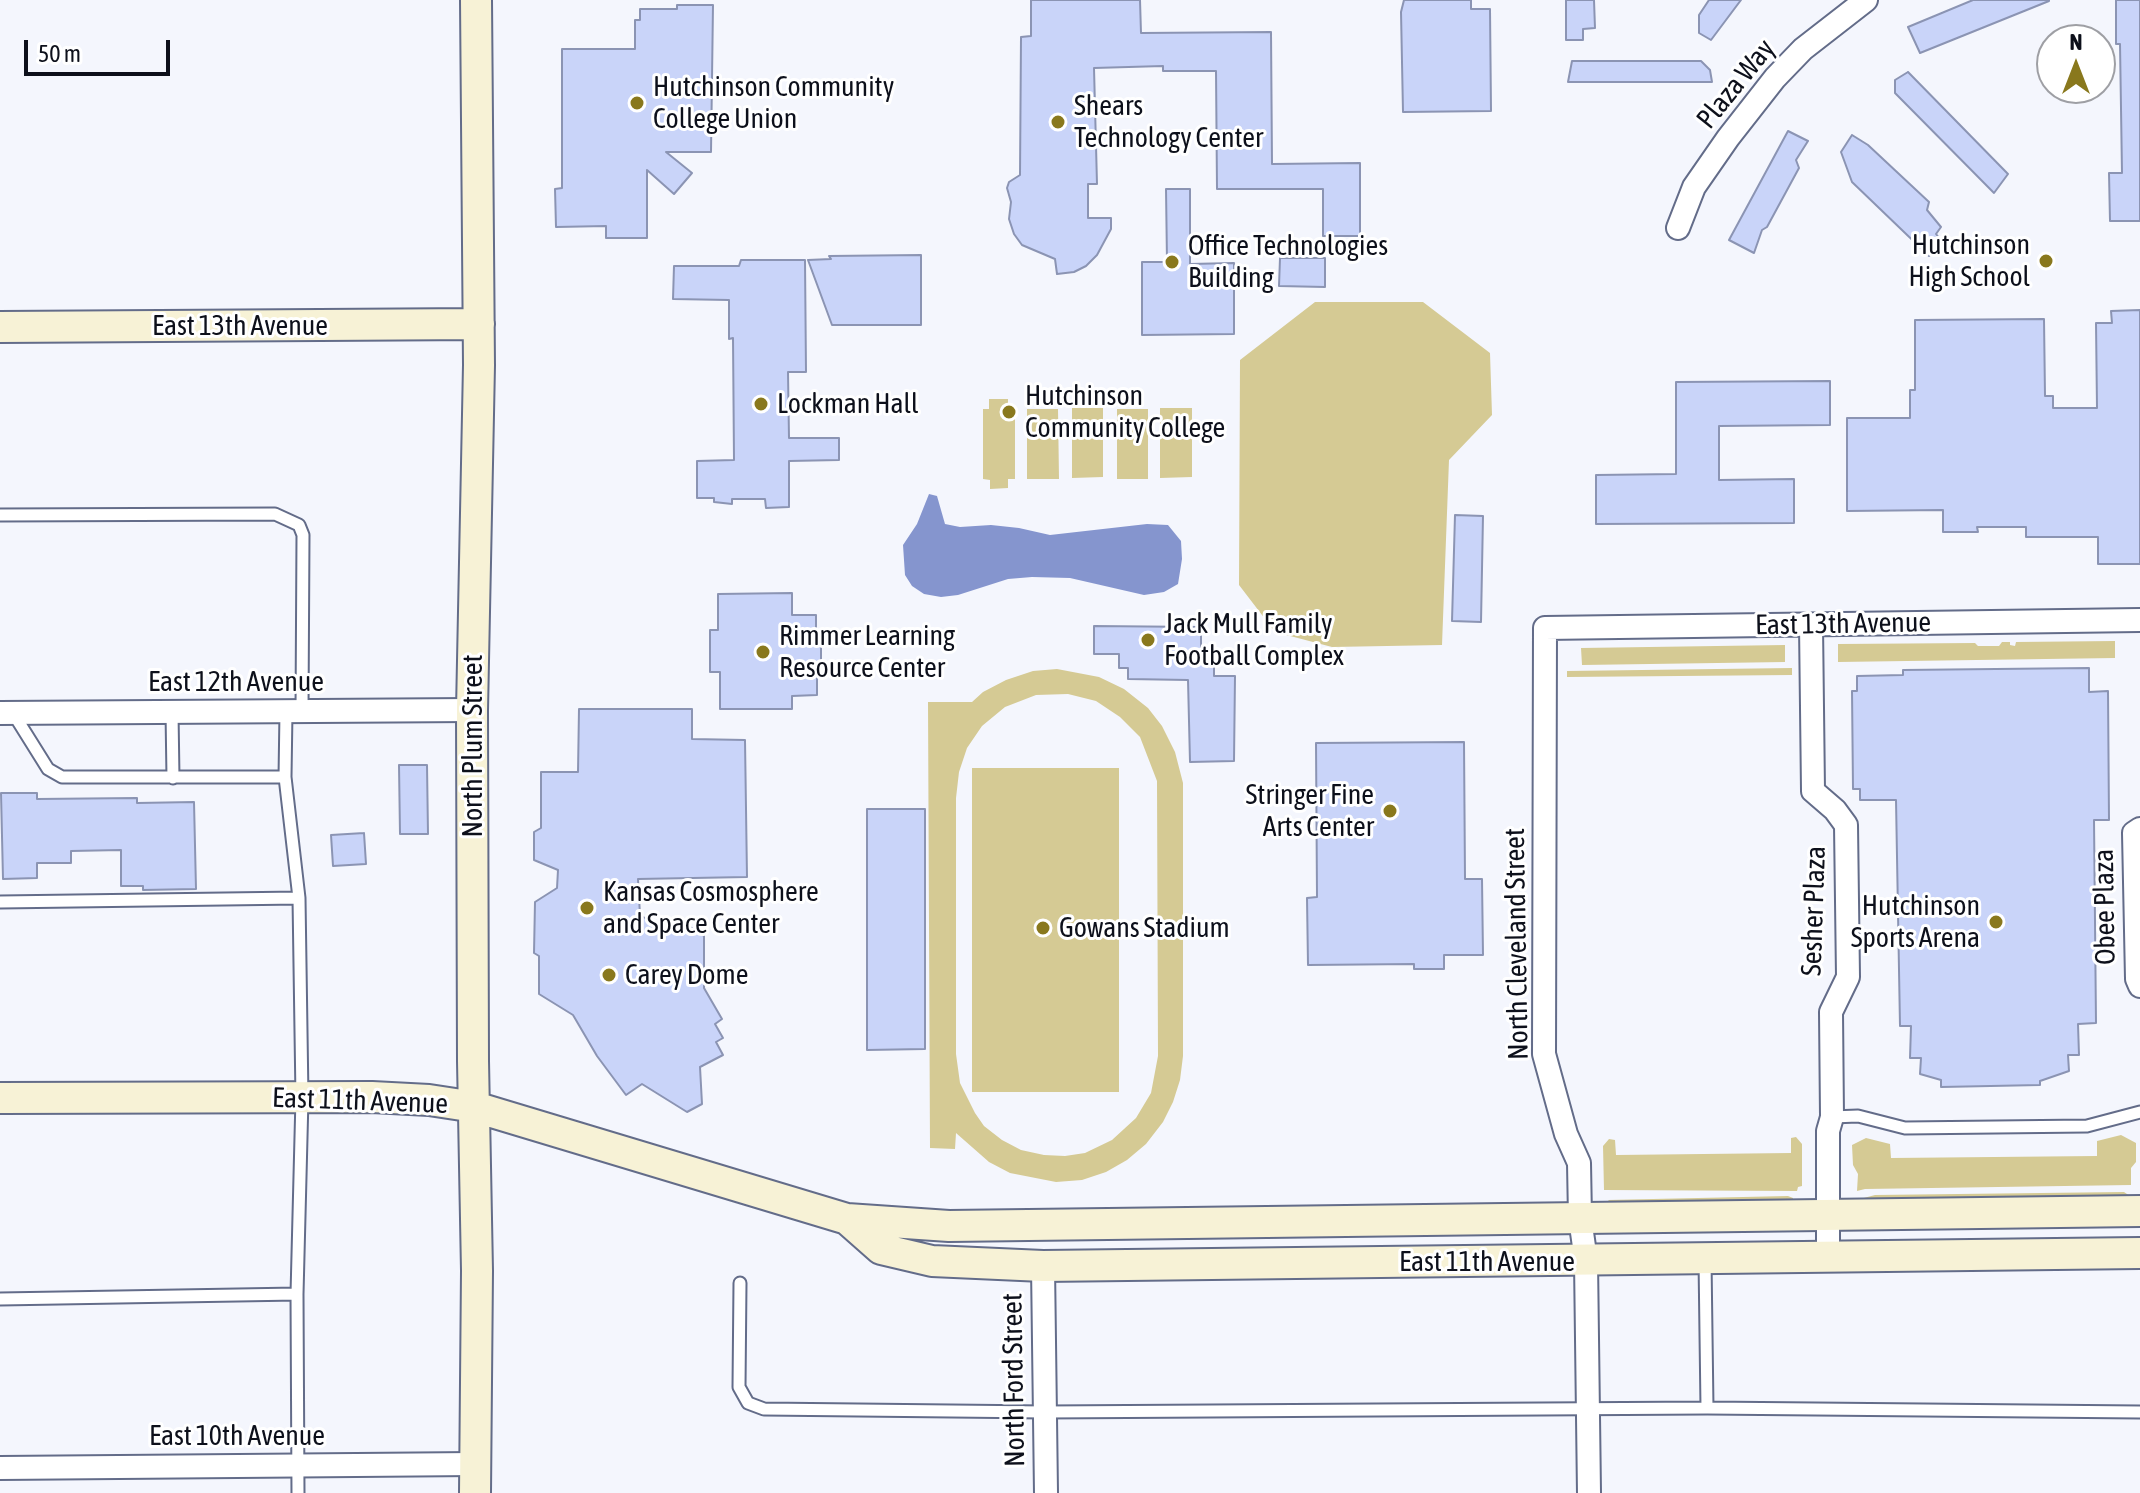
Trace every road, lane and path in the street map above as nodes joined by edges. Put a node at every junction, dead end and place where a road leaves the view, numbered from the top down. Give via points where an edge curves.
1 (476, 0) edge
2 (1853, 4) edge
3 (1678, 228) dead end
4 (479, 324) junction
5 (0, 327) edge
6 (0, 515) edge
7 (2140, 620) edge
8 (1811, 625) junction
9 (1545, 628) joint
10 (472, 710) junction
11 (172, 712) junction
12 (294, 712) junction
13 (6, 713) edge
14 (285, 777) junction
15 (173, 778) junction
16 (2140, 829) edge
17 (299, 898) junction
18 (0, 902) edge
19 (2140, 986) edge
20 (0, 1098) edge
21 (302, 1098) junction
22 (475, 1107) junction
23 (2140, 1112) edge
24 (1832, 1117) junction
25 (2140, 1211) edge
26 (1828, 1216) junction
27 (1580, 1218) junction
28 (847, 1219) junction
29 (2140, 1253) edge
30 (1828, 1256) junction
31 (1705, 1260) junction
32 (1586, 1261) junction
33 (1043, 1266) junction
34 (740, 1283) dead end
35 (297, 1294) junction
36 (0, 1299) edge
37 (1588, 1408) junction
38 (1707, 1408) junction
39 (1045, 1412) junction
40 (2140, 1412) edge
41 (298, 1466) junction
42 (0, 1468) edge
43 (475, 1479) edge
44 (298, 1493) edge
45 (1046, 1493) edge
46 (1589, 1493) edge

1 - 4 street, North Plum Street
2 - 3 street, Plaza Way via 1775,78 1728,138 1694,187
4 - 5 street, East 13th Avenue
4 - 10 street, North Plum Street
6 - 12 lane via 275,514 299,525 303,535
7 - 8 street, East 13th Avenue
8 - 9 street, East 13th Avenue
8 - 24 street, Sesher Plaza via 1813,791 1846,825 1848,977 1831,1012
9 - 27 street, North Cleveland Street via 1544,1054 1579,1163
10 - 12 street, East 12th Avenue
10 - 22 street, North Plum Street
11 - 12 street, East 12th Avenue
11 - 13 street, East 12th Avenue
11 - 15 lane
12 - 14 lane
13 - 15 lane via 48,769 62,777
14 - 15 lane
14 - 17 lane
16 - 19 street, Obee Plaza via 2134,833 2134,909
17 - 18 lane
17 - 21 lane
20 - 21 street, East 11th Avenue
21 - 22 street, East 11th Avenue via 415,1099
21 - 35 lane
22 - 28 street, East 11th Avenue
22 - 43 street, North Plum Street
23 - 24 lane via 2087,1126 1905,1128 1858,1116
24 - 26 street, Sesher Plaza
25 - 26 street, East 11th Avenue
26 - 27 street, East 11th Avenue
26 - 30 street, Sesher Plaza
27 - 28 street, East 11th Avenue via 949,1226
27 - 32 street, North Cleveland Street
28 - 33 street, East 11th Avenue via 881,1249 932,1261
29 - 30 street, East 11th Avenue
30 - 31 street, East 11th Avenue
31 - 32 street, East 11th Avenue
31 - 38 lane
32 - 33 street, East 11th Avenue
32 - 37 street, North Cleveland Street
33 - 39 street, North Ford Street
34 - 39 lane via 739,1387 748,1403 764,1409
35 - 36 lane
35 - 41 lane
37 - 38 lane
37 - 39 lane
37 - 46 street, North Cleveland Street
38 - 40 lane
39 - 45 street, North Ford Street
41 - 42 street, East 10th Avenue
41 - 43 street, East 10th Avenue
41 - 44 lane

